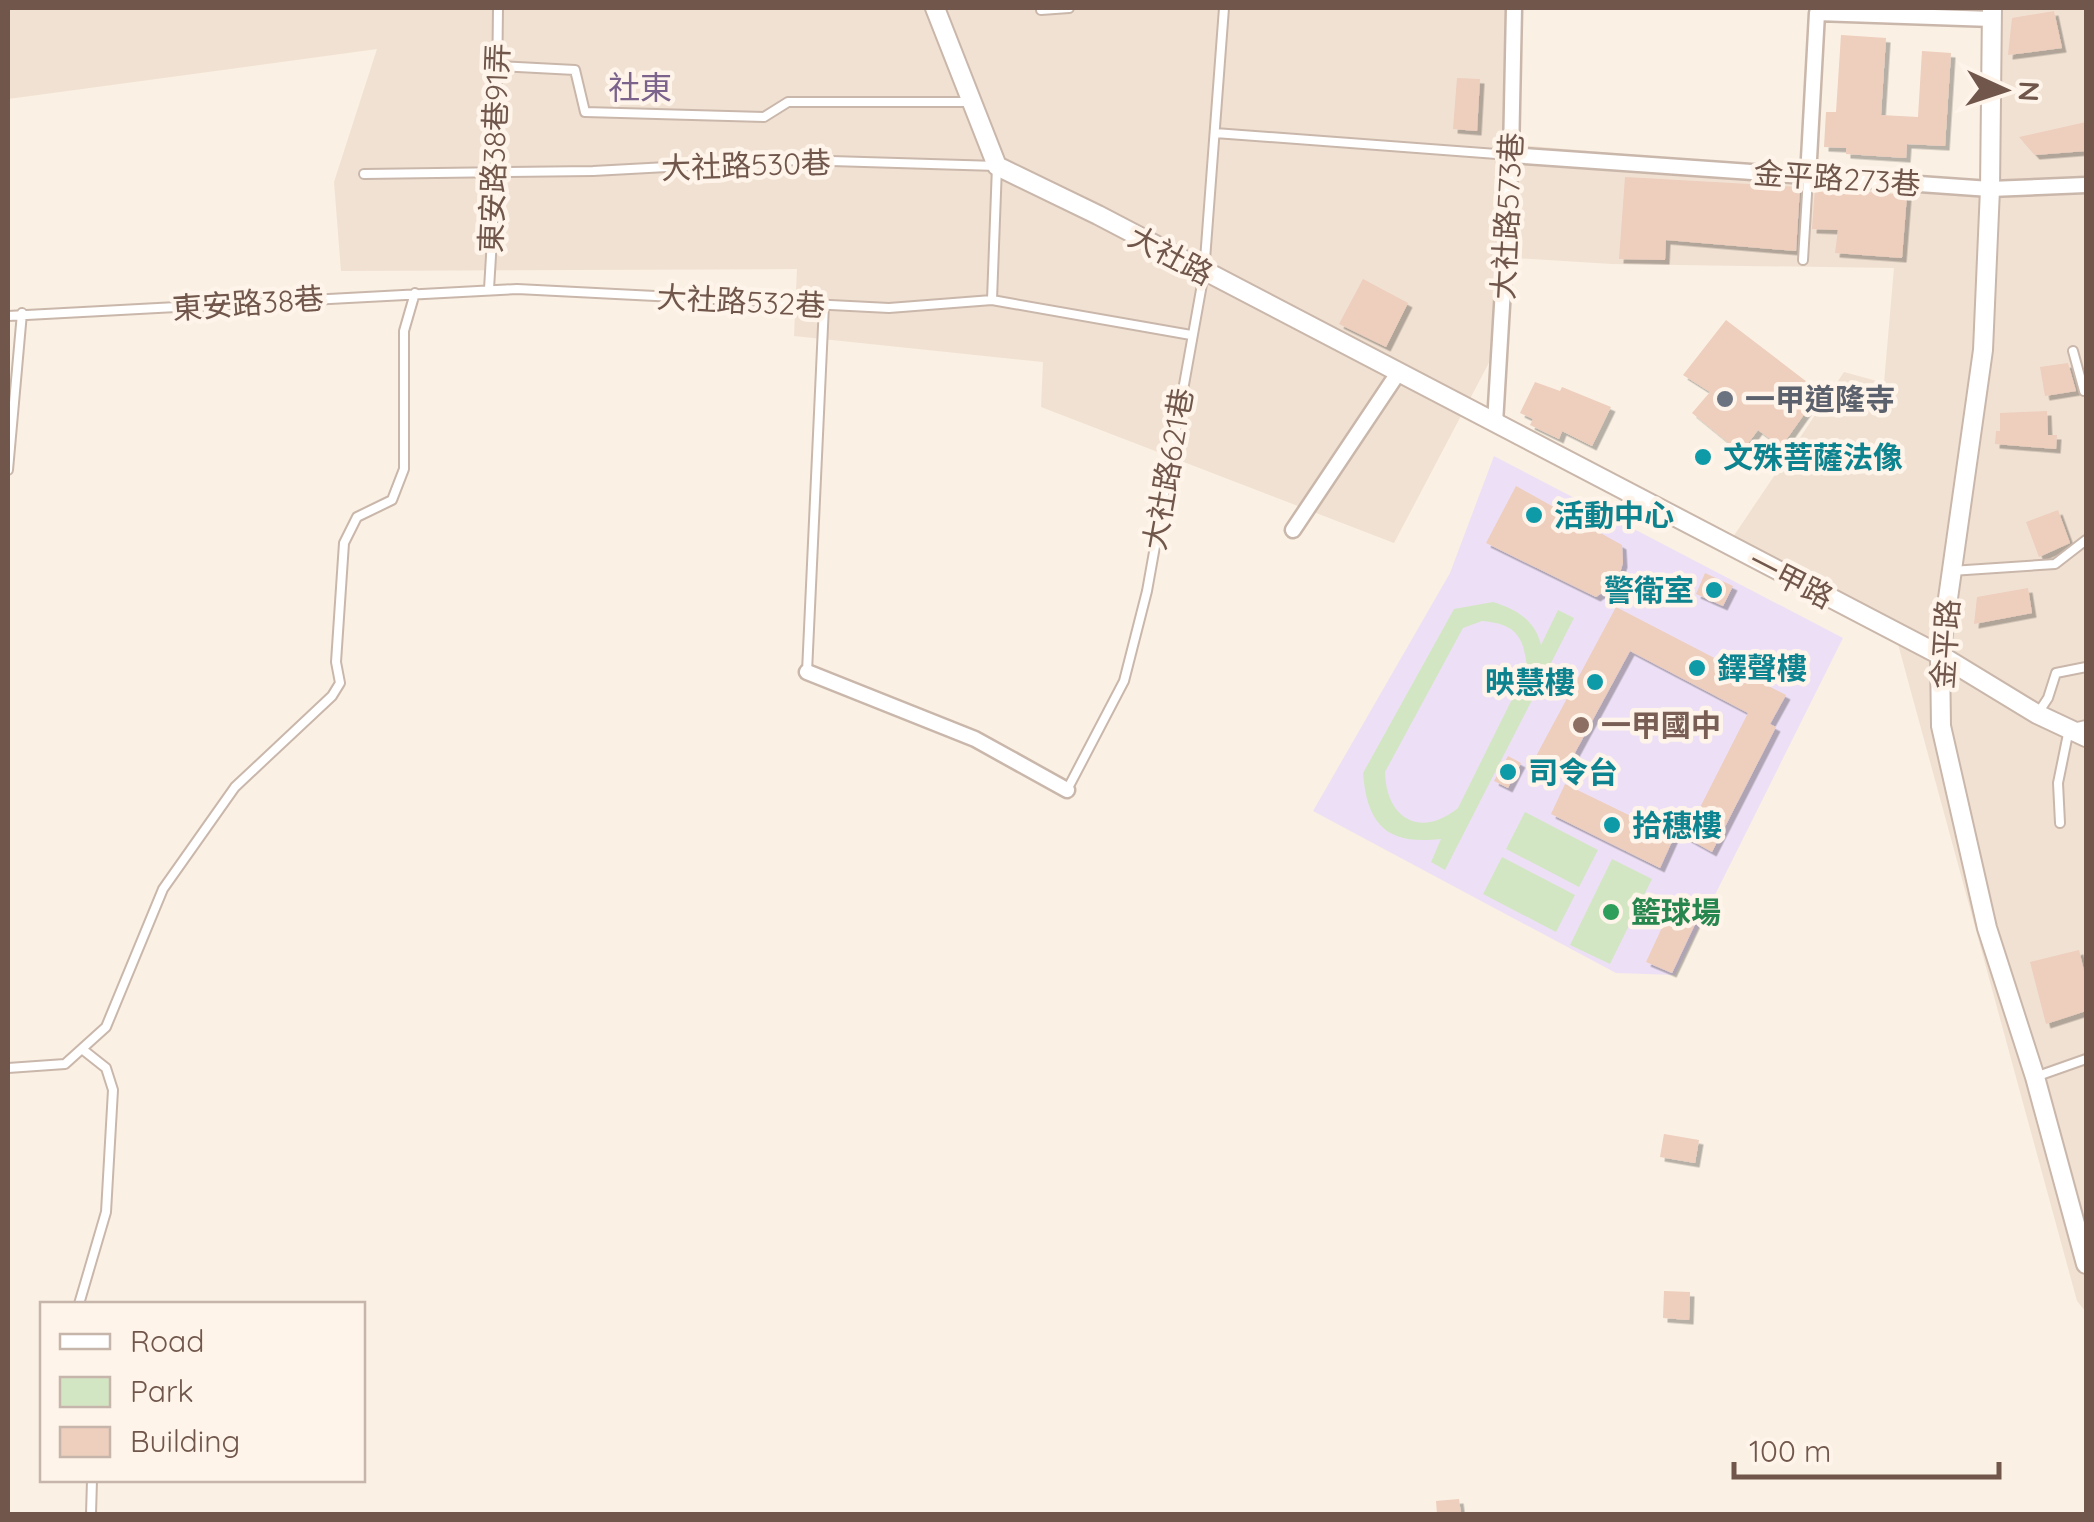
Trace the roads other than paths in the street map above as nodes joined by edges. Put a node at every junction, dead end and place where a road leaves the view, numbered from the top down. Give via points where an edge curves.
1 (498, 8) edge
2 (935, 8) edge
3 (1069, 8) edge
4 (1224, 8) edge
5 (1514, 8) edge
6 (1041, 10) edge
7 (1992, 13) edge
8 (499, 66) junction
9 (970, 102) junction
10 (1215, 133) junction
11 (1511, 155) junction
12 (996, 166) junction
13 (496, 173) junction
14 (364, 174) dead end
15 (1808, 176) junction
16 (2086, 185) edge
17 (1990, 189) junction
18 (1803, 260) dead end
19 (1204, 273) junction
20 (489, 289) junction
21 (415, 293) junction
22 (992, 300) junction
23 (824, 305) junction
24 (22, 312) junction
25 (8, 316) edge
26 (1191, 335) junction
27 (2072, 350) dead end
28 (1398, 373) junction
29 (2086, 390) edge
30 (1495, 424) junction
31 (8, 470) edge
32 (1293, 530) dead end
33 (2086, 540) edge
34 (1952, 571) junction
35 (1940, 655) junction
36 (2086, 667) edge
37 (807, 672) joint
38 (2038, 714) junction
39 (2081, 730) edge
40 (1067, 790) joint
41 (2060, 823) dead end
42 (82, 1049) junction
43 (2086, 1059) edge
44 (8, 1068) edge
45 (2034, 1077) junction
46 (2085, 1256) edge
47 (80, 1302) edge
48 (92, 1482) edge
49 (91, 1514) edge

1 - 8 lane, 東安路38巷91弄
2 - 9 street
3 - 6 lane
4 - 10 lane, 大社路621巷
5 - 11 street, 大社路573巷
7 - 15 street via 1817,13
7 - 17 street, 金平路
8 - 9 lane, 大社路530巷 via 575,70 585,112 605,114 764,118 788,102
8 - 13 lane, 東安路38巷91弄
9 - 12 street
10 - 11 lane
10 - 19 lane, 大社路621巷
11 - 15 street, 金平路273巷
11 - 30 street, 大社路573巷
12 - 13 lane, 大社路530巷 via 798,160
12 - 19 street, 大社路
12 - 22 lane
13 - 14 lane, 大社路530巷
13 - 20 lane, 東安路38巷91弄
15 - 17 street, 金平路273巷
15 - 18 lane
16 - 17 street, 金平路273巷
17 - 34 street, 金平路 via 1983,350
19 - 26 lane, 大社路621巷
19 - 28 street, 大社路
20 - 21 lane, 東安路38巷
20 - 23 lane, 大社路532巷
21 - 24 lane, 東安路38巷
21 - 42 lane via 404,331 404,469 392,500 357,517 344,543 340,683 224,801 164,889 106,1027
22 - 23 lane, 大社路532巷
22 - 26 lane, 大社路532巷
23 - 37 lane
24 - 25 lane, 東安路38巷
24 - 31 lane
26 - 40 lane, 大社路621巷 via 1148,591 1124,681
27 - 29 lane
28 - 30 street, 大社路
28 - 32 street
30 - 35 street, 一甲路
33 - 34 lane via 2055,564
34 - 35 street, 金平路
35 - 38 street, 一甲路
35 - 45 street, 金平路 via 1941,726 1987,928
36 - 38 lane via 2056,672
37 - 40 street via 975,739
38 - 39 street, 一甲路
39 - 41 lane via 2058,782
42 - 44 lane via 65,1064
42 - 47 lane via 106,1068 113,1090 106,1212
43 - 45 lane
45 - 46 street, 金平路
48 - 49 lane

